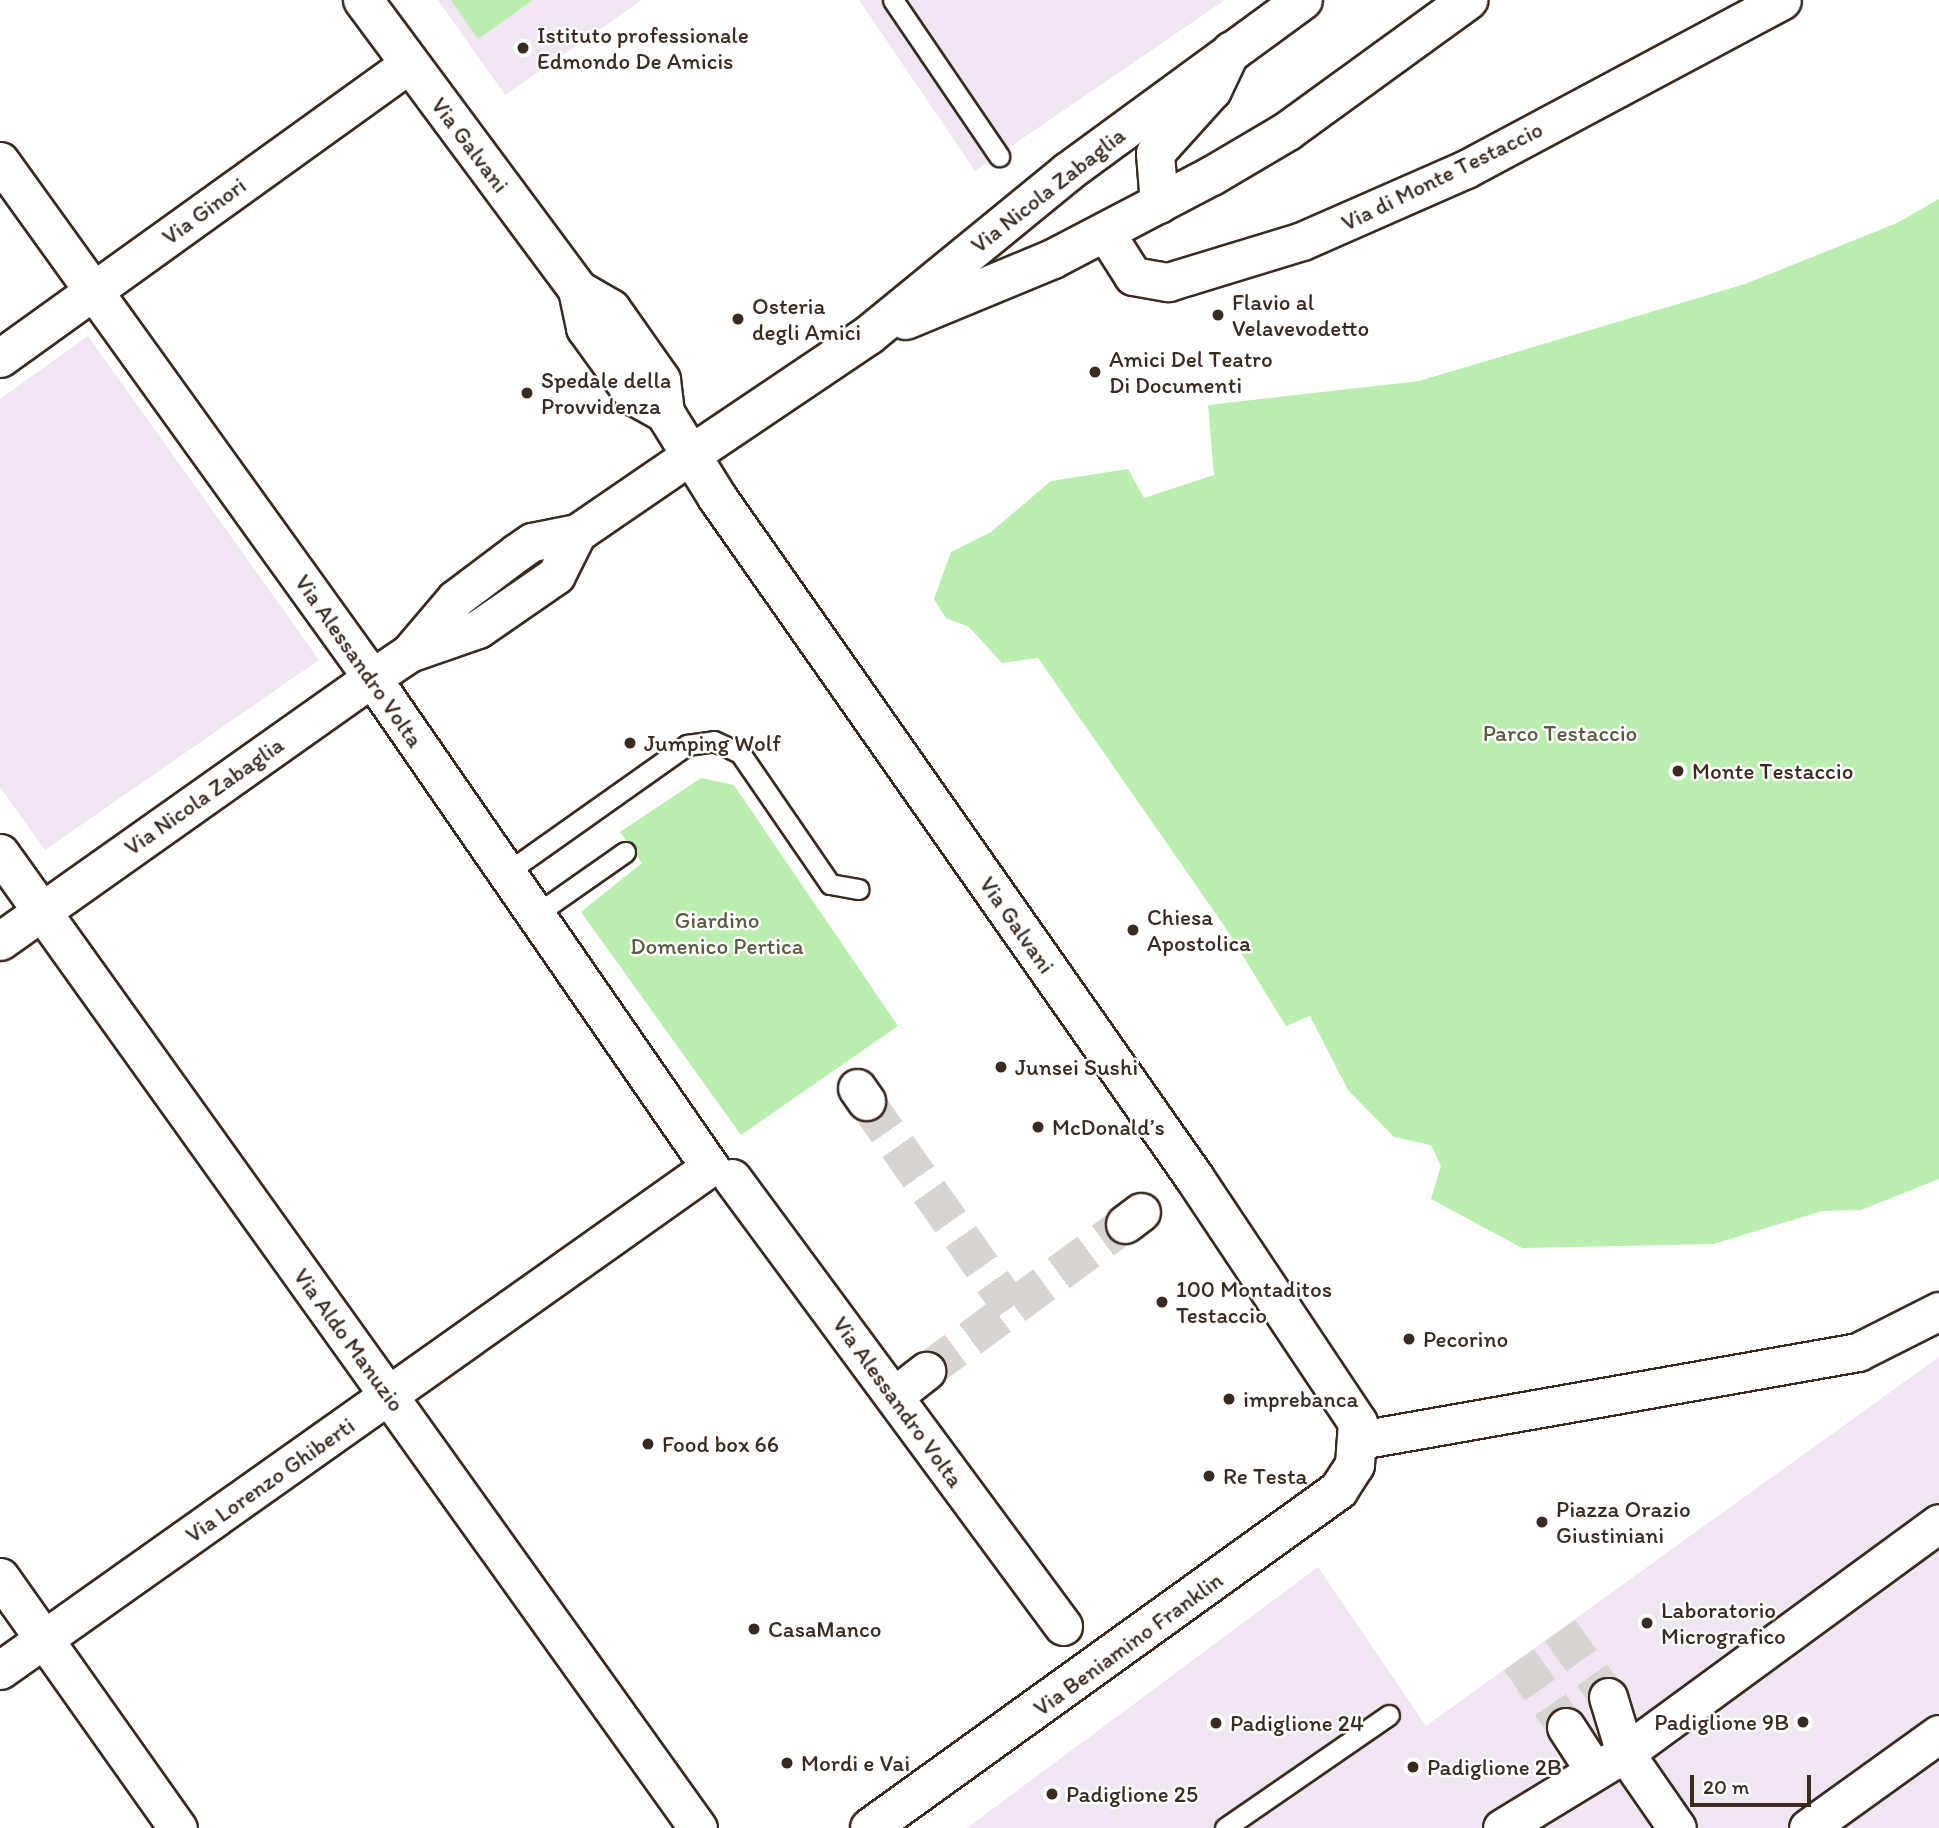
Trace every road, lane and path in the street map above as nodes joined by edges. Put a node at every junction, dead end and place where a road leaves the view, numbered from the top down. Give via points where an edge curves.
1 (363, 0) edge
2 (893, 0) edge
3 (1303, 0) edge
4 (1468, 0) edge
5 (1782, 0) edge
6 (1231, 50) junction
7 (409, 64) junction
8 (999, 156) dead end
9 (0, 161) edge
10 (1159, 204) junction
11 (1105, 232) junction
12 (92, 290) junction
13 (869, 335) junction
14 (0, 358) edge
15 (691, 454) junction
16 (372, 678) junction
17 (625, 852) dead end
18 (0, 853) edge
19 (506, 873) junction
20 (859, 889) dead end
21 (41, 911) junction
22 (535, 915) junction
23 (0, 941) edge
24 (721, 1172) junction
25 (1939, 1311) edge
26 (926, 1371) tunnel mouth
27 (389, 1396) junction
28 (894, 1396) junction
29 (1360, 1440) junction
30 (1939, 1523) edge
31 (0, 1577) edge
32 (1063, 1626) dead end
33 (44, 1638) junction
34 (0, 1670) edge
35 (1608, 1697) tunnel mouth
36 (1388, 1715) dead end
37 (1566, 1727) tunnel mouth
38 (1939, 1734) edge
39 (1625, 1753) junction
40 (1592, 1768) junction
41 (178, 1828) edge
42 (698, 1828) edge
43 (870, 1828) edge
44 (1225, 1828) edge
45 (1502, 1828) edge
46 (1677, 1828) edge
47 (1808, 1828) edge

1 - 7 street, Via Galvani
2 - 8 lane
3 - 6 street, Via Nicola Zabaglia
4 - 10 street, Via Nicola Zabaglia via 1287,131
5 - 11 street, Via di Monte Testaccio via 1466,169 1302,241 1167,282 1133,276
6 - 10 street, Via Nicola Zabaglia via 1212,90 1156,153
6 - 13 street, Via Nicola Zabaglia via 1068,172
7 - 12 street, Via Ginori
7 - 15 street, Via Galvani via 578,290 586,328 636,397 665,412
9 - 12 street, Via Alessandro Volta
10 - 11 street, Via Nicola Zabaglia
11 - 13 street, Via Nicola Zabaglia
12 - 14 street, Via Ginori
12 - 16 street, Via Alessandro Volta
13 - 15 street, Via Nicola Zabaglia
15 - 16 street, Via Nicola Zabaglia via 577,533 556,575 478,629 409,653
15 - 29 street, Via Galvani via 1194,1177 1348,1406
16 - 19 street, Via Alessandro Volta
16 - 21 street, Via Nicola Zabaglia
17 - 22 lane
18 - 21 street, Via Aldo Manuzio
19 - 20 lane via 687,746 714,741 747,760 830,884
19 - 22 street, Via Alessandro Volta
21 - 23 street, Via Nicola Zabaglia
21 - 27 street, Via Aldo Manuzio
22 - 24 street, Via Alessandro Volta
24 - 27 street, Via Lorenzo Ghiberti
24 - 28 street, Via Alessandro Volta
25 - 29 street via 1858,1352
26 - 28 street
27 - 33 street, Via Lorenzo Ghiberti
27 - 42 street, Via Aldo Manuzio
28 - 32 street, Via Alessandro Volta
29 - 43 street, Via Beniamino Franklin via 1355,1465 1339,1490
30 - 39 street
31 - 33 street
33 - 34 street, Via Lorenzo Ghiberti
33 - 41 street
35 - 39 street
36 - 44 lane
37 - 40 street
38 - 47 street
39 - 40 street
39 - 46 street
40 - 45 street

